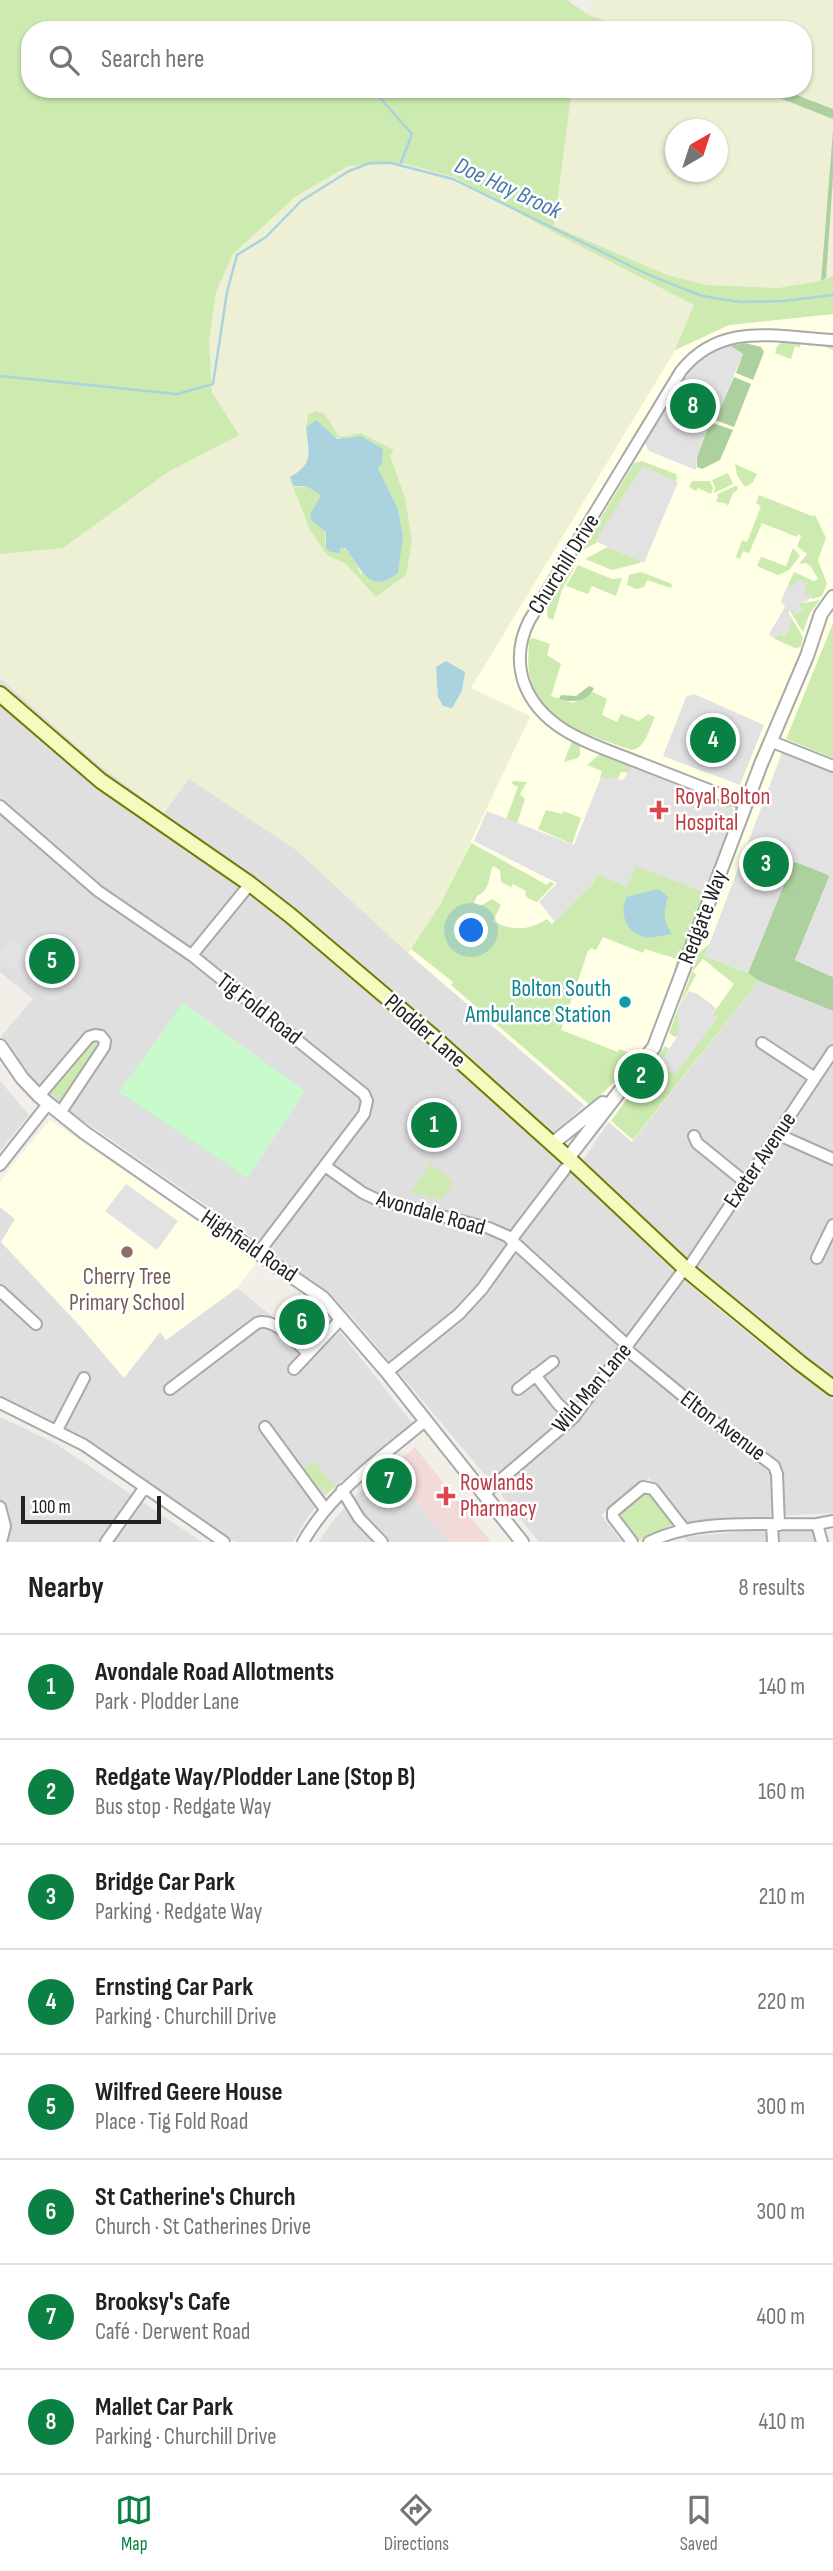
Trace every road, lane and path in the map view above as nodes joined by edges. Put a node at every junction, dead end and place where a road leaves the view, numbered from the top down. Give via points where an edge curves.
1 (833, 340) edge
2 (833, 597) edge
3 (833, 611) edge
4 (821, 621) junction
5 (0, 694) edge
6 (770, 741) junction
7 (833, 766) edge
8 (745, 804) junction
9 (0, 806) edge
10 (250, 884) junction
11 (192, 956) junction
12 (762, 1043) dead end
13 (0, 1046) edge
14 (832, 1056) edge
15 (815, 1078) junction
16 (621, 1090) junction
17 (43, 1100) junction
18 (60, 1114) junction
19 (777, 1134) junction
20 (694, 1136) dead end
21 (552, 1144) junction
22 (833, 1160) edge
23 (566, 1163) junction
24 (0, 1165) edge
25 (324, 1166) junction
26 (745, 1182) junction
27 (833, 1225) edge
28 (513, 1241) junction
29 (259, 1252) junction
30 (817, 1258) dead end
31 (686, 1269) junction
32 (0, 1291) edge
33 (342, 1318) junction
34 (36, 1324) dead end
35 (627, 1348) junction
36 (308, 1353) junction
37 (553, 1362) dead end
38 (294, 1370) dead end
39 (387, 1372) junction
40 (536, 1375) junction
41 (83, 1378) dead end
42 (833, 1388) edge
43 (517, 1389) dead end
44 (186, 1392) dead end
45 (0, 1403) edge
46 (573, 1418) junction
47 (425, 1421) junction
48 (265, 1427) dead end
49 (57, 1430) junction
50 (145, 1487) junction
51 (342, 1490) junction
52 (484, 1494) junction
53 (0, 1507) edge
54 (325, 1509) junction
55 (833, 1521) edge
56 (817, 1524) junction
57 (776, 1525) junction
58 (682, 1530) junction
59 (1, 1542) edge
60 (106, 1542) edge
61 (224, 1542) edge
62 (303, 1542) edge
63 (382, 1542) edge
64 (522, 1542) edge
65 (632, 1542) edge
66 (649, 1542) edge
67 (687, 1542) edge
68 (773, 1542) edge
69 (822, 1542) edge

1 - 8 street, Churchill Drive via 736,336 691,358 529,621 520,646 522,676 531,699 561,729
2 - 4 street, Redgate Way
3 - 4 street, Redgate Way
4 - 6 street, Redgate Way
5 - 10 main road, Plodder Lane via 101,781
6 - 7 street
6 - 8 street, Redgate Way
8 - 16 street, Redgate Way via 654,1047
9 - 11 street, Tig Fold Road via 98,891
10 - 11 street
10 - 21 main road, Plodder Lane via 415,1021
11 - 25 street, Tig Fold Road via 364,1094 367,1109
12 - 15 street
13 - 17 street, Highfield Road
14 - 15 street, Exeter Avenue
15 - 19 street, Exeter Avenue
16 - 21 street, Redgate Way
16 - 23 street, Redgate Way
17 - 18 street, Highfield Road
17 - 18 street via 89,1037 101,1036 104,1047
17 - 24 street
18 - 29 street, Highfield Road
19 - 22 street
19 - 26 street, Exeter Avenue
20 - 26 street via 696,1143
21 - 23 main road, Plodder Lane
23 - 28 street
23 - 31 main road, Plodder Lane
25 - 28 street, Avondale Road via 377,1199 489,1228
25 - 29 street, Tig Fold Road
26 - 31 street, Exeter Avenue
27 - 30 street
28 - 35 street, Avondale Road
28 - 39 street via 482,1289 459,1314
29 - 33 street, Highfield Road via 308,1286
31 - 35 street, Wild Man Lane
31 - 42 main road, Plodder Lane
32 - 34 street
33 - 36 street
33 - 39 street, Highfield Road
35 - 46 street, Wild Man Lane
35 - 57 street, Elton Avenue via 774,1466
36 - 38 street
36 - 44 street via 273,1324 257,1323 228,1351 174,1385
37 - 40 street
39 - 47 street, Highfield Road
40 - 43 street
40 - 46 street
41 - 49 street
45 - 49 street
46 - 52 street, Wild Man Lane
47 - 51 street
47 - 52 street, Highfield Road
48 - 54 street
49 - 50 street
50 - 60 street
50 - 61 street
51 - 54 street
51 - 63 street via 359,1518
52 - 64 street, Highfield Road
53 - 59 street via 5,1526
54 - 62 street
55 - 56 street
56 - 57 street
56 - 69 street
57 - 58 street
57 - 68 street, Elton Avenue
58 - 65 street via 653,1489 643,1487 613,1512
58 - 66 street
58 - 67 street

